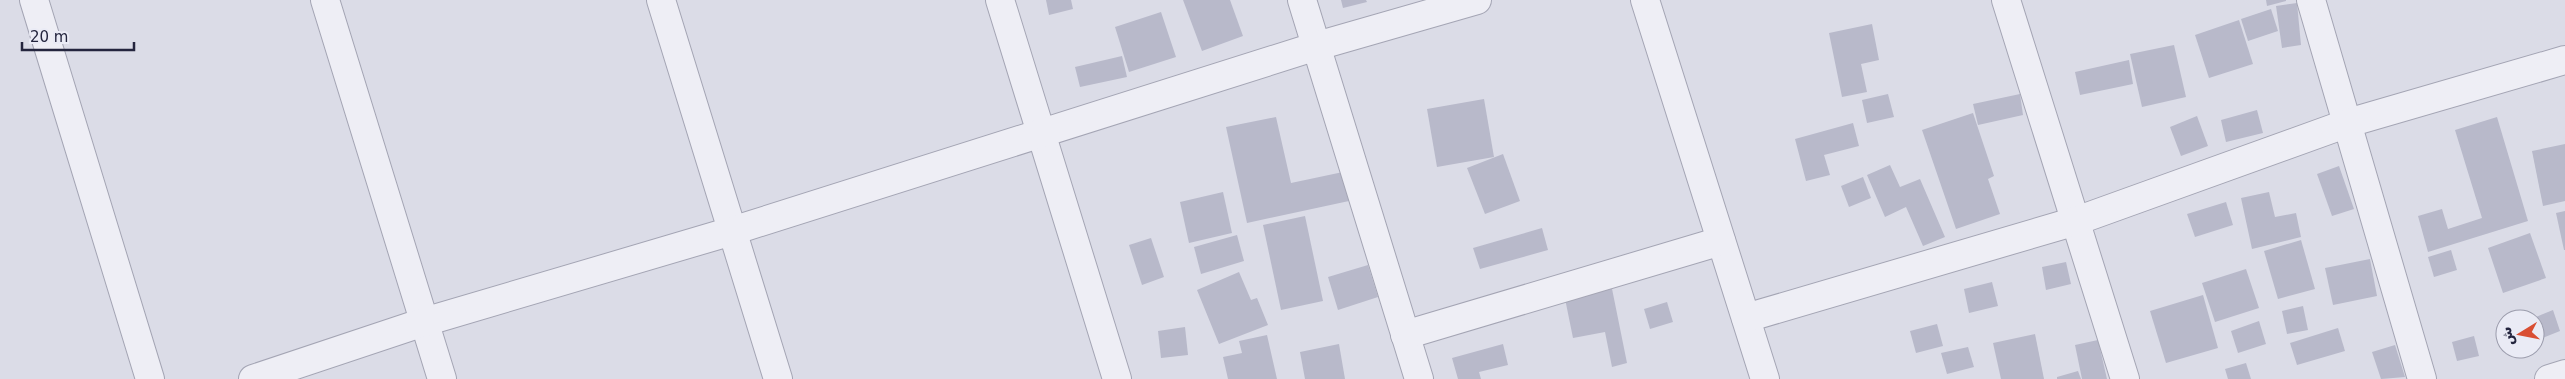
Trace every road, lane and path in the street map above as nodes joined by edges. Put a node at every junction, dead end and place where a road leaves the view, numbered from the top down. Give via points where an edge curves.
1 (34, 0) edge
2 (325, 0) edge
3 (661, 0) edge
4 (1000, 0) edge
5 (1302, 0) edge
6 (1477, 0) edge
7 (1645, 0) edge
8 (2006, 0) edge
9 (2311, 0) edge
10 (1317, 46) junction
11 (2565, 60) edge
12 (2348, 123) junction
13 (1043, 134) junction
14 (2076, 221) junction
15 (732, 231) junction
16 (1722, 241) junction
17 (1746, 318) junction
18 (424, 322) junction
19 (1405, 334) junction
20 (2565, 374) edge
21 (150, 379) edge
22 (252, 379) edge
23 (442, 379) edge
24 (778, 379) edge
25 (1117, 379) edge
26 (1419, 379) edge
27 (1765, 379) edge
28 (2125, 379) edge
29 (2422, 379) edge
30 (2549, 379) edge

1 - 21 street
2 - 18 street
3 - 15 street
4 - 13 street
5 - 10 street
6 - 10 street
7 - 16 street
8 - 14 street
9 - 12 street
10 - 13 street
10 - 19 street
11 - 12 street
12 - 14 street
12 - 29 street
13 - 15 street
13 - 25 street
14 - 17 street
14 - 28 street
15 - 18 street
15 - 24 street
16 - 17 street
16 - 19 street
17 - 27 street
18 - 22 street
18 - 23 street
19 - 26 street
20 - 30 street

